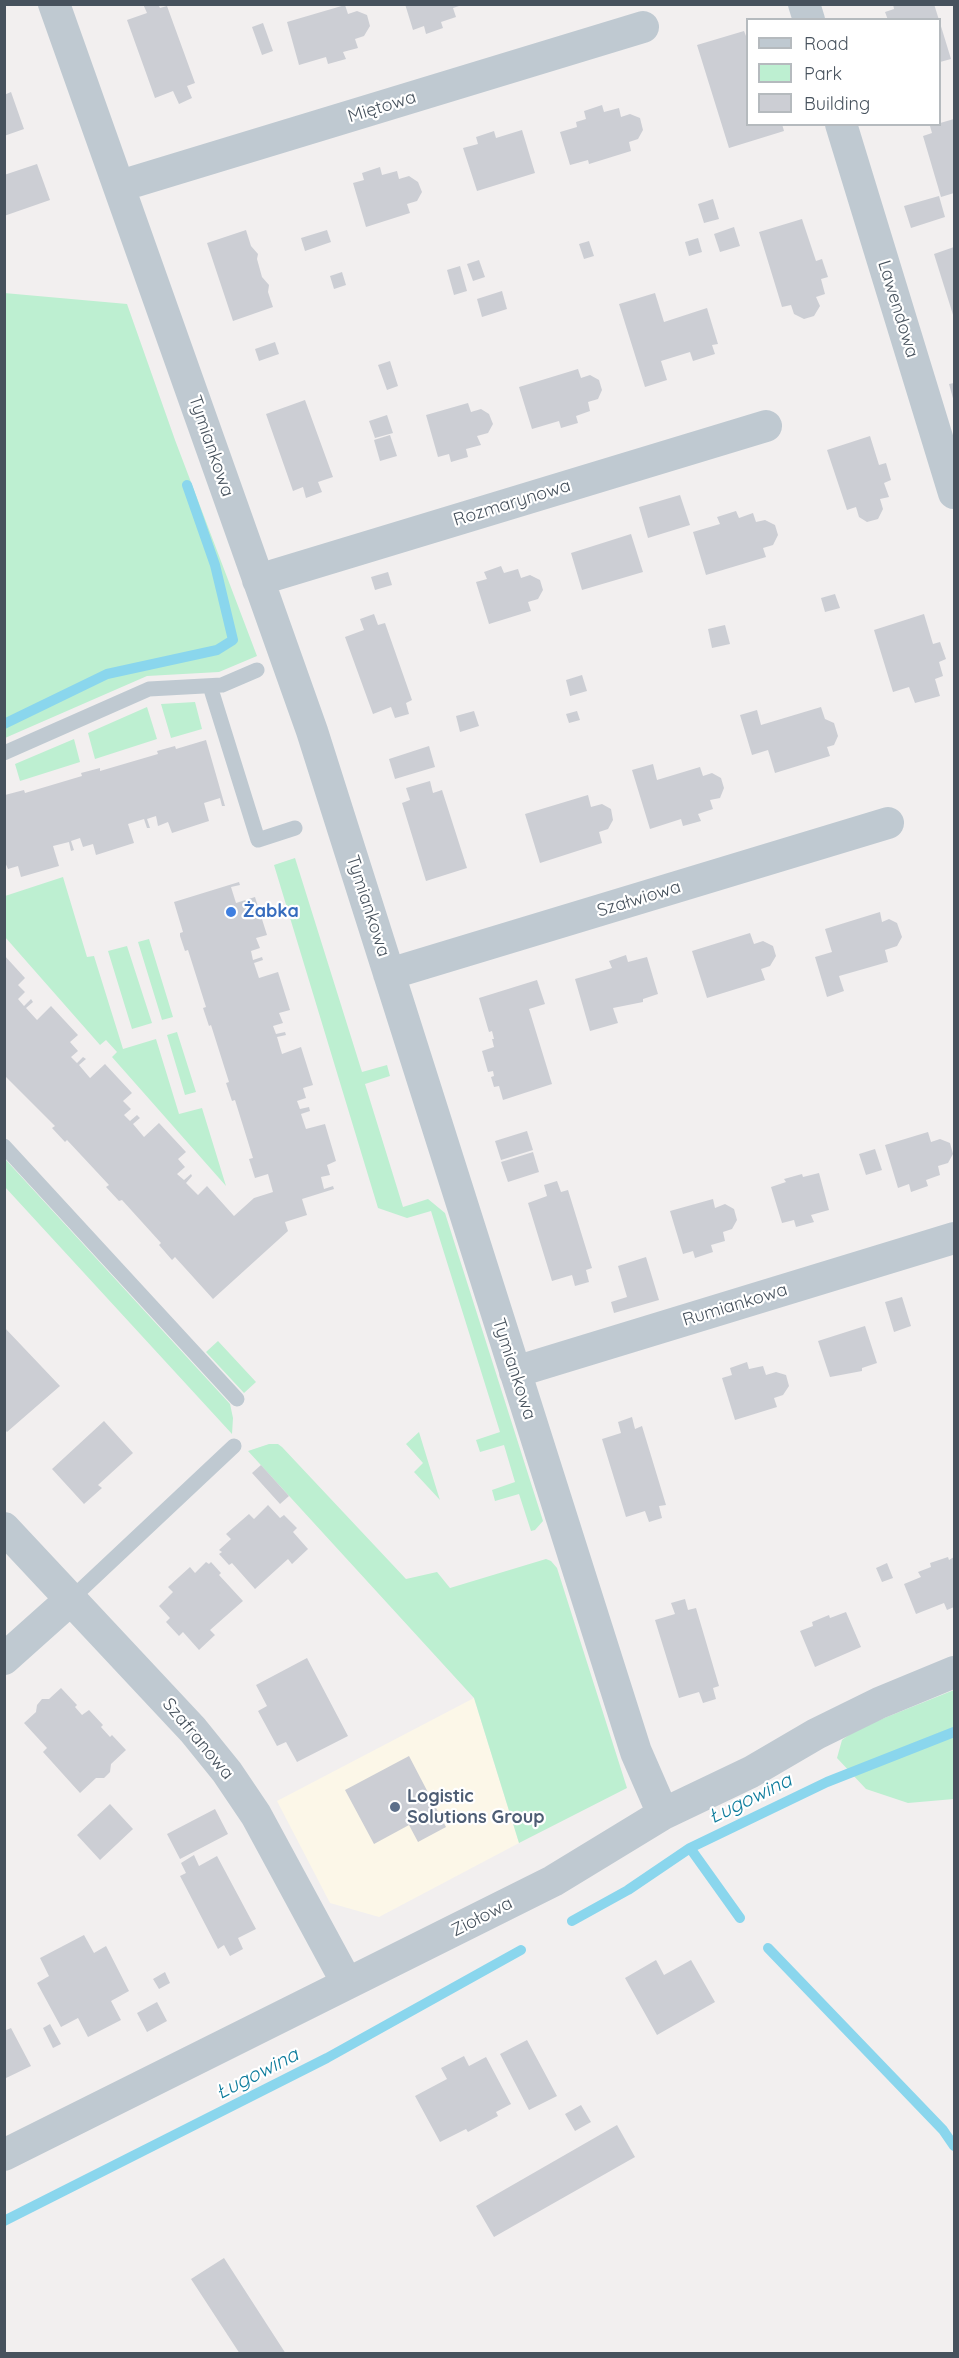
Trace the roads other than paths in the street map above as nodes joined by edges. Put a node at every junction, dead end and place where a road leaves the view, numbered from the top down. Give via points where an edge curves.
1 (54, 4) edge
2 (643, 27) dead end
3 (842, 126) edge
4 (120, 186) junction
5 (766, 426) dead end
6 (954, 493) edge
7 (258, 580) junction
8 (257, 670) dead end
9 (210, 686) junction
10 (4, 753) edge
11 (888, 823) dead end
12 (296, 828) dead end
13 (389, 974) junction
14 (4, 1146) edge
15 (954, 1238) edge
16 (515, 1372) junction
17 (237, 1399) dead end
18 (234, 1446) dead end
19 (4, 1528) edge
20 (70, 1600) junction
21 (4, 1659) edge
22 (954, 1672) edge
23 (663, 1814) junction
24 (347, 1983) junction
25 (4, 2155) edge

1 - 4 street, Tymiankowa
2 - 4 street, Miętowa
3 - 6 street, Lawendowa
4 - 7 street, Tymiankowa
5 - 7 street, Rozmarynowa
7 - 13 street, Tymiankowa via 312,731
8 - 9 lane
9 - 10 lane via 149,689
9 - 12 lane via 258,840
11 - 13 street, Szałwiowa
13 - 16 street, Tymiankowa
14 - 17 lane
15 - 16 street, Rumiankowa
16 - 23 street, Tymiankowa via 636,1752
18 - 20 lane
19 - 20 street, Szafranowa
20 - 21 street
20 - 24 street, Szafranowa via 193,1730 227,1772 256,1815
22 - 23 street, Ziołowa via 879,1703
23 - 24 street, Ziołowa via 553,1881
24 - 25 street, Ziołowa

